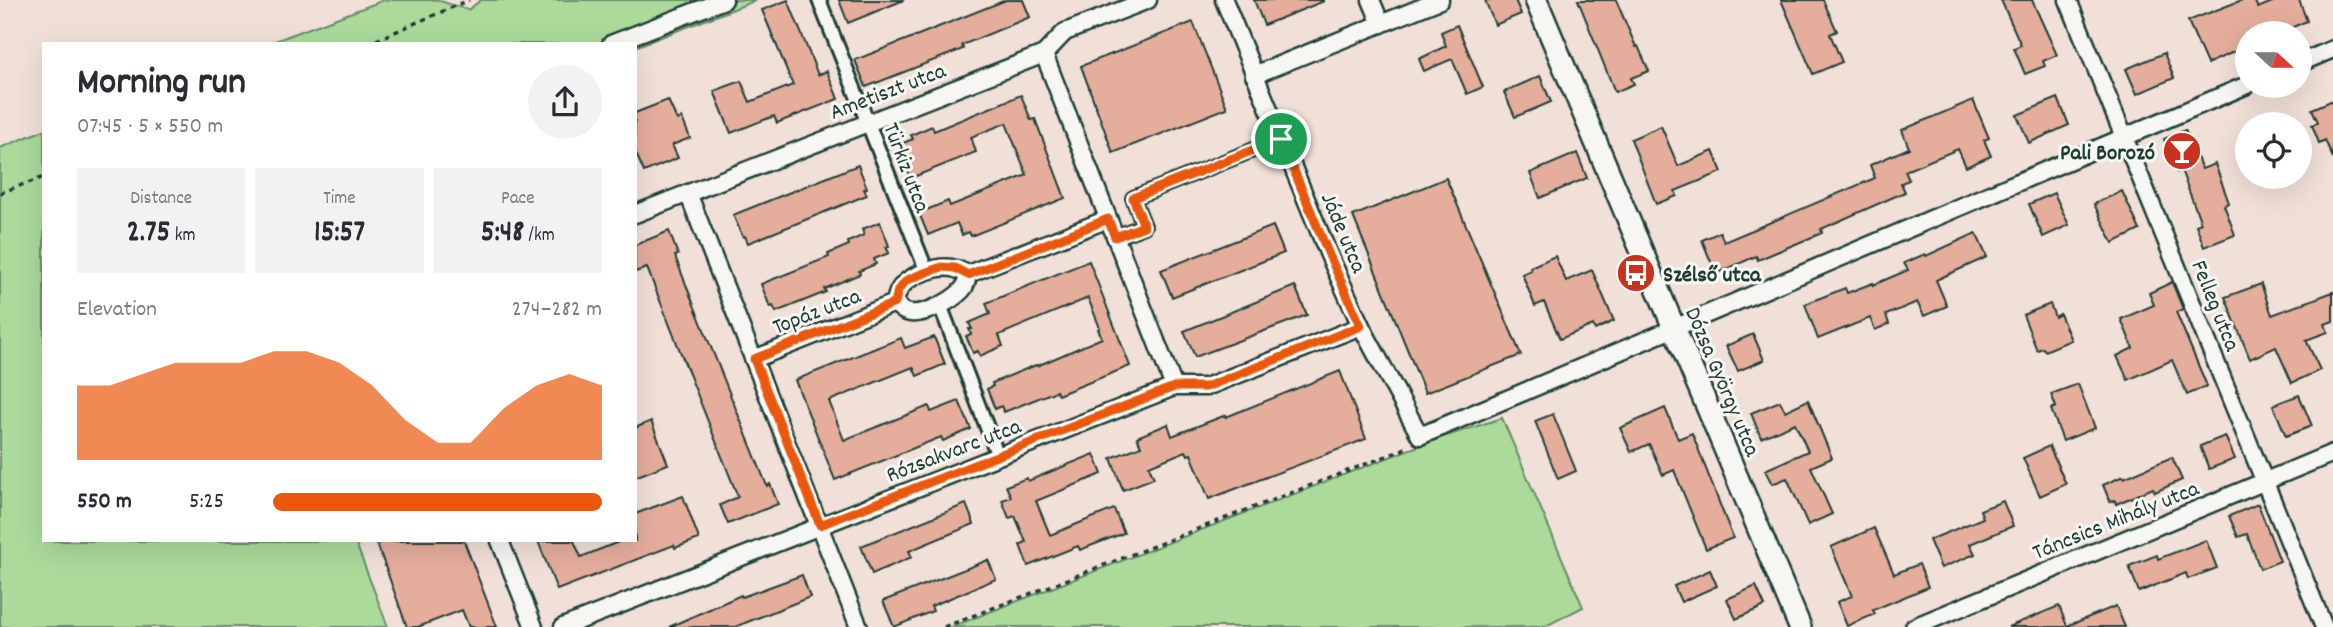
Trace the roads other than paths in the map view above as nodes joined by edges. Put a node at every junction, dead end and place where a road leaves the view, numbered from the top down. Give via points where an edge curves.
1 (724, 0) edge
2 (819, 0) edge
3 (1148, 0) edge
4 (1224, 0) edge
5 (1371, 0) edge
6 (1440, 0) edge
7 (1536, 0) edge
8 (2068, 0) edge
9 (1381, 24) junction
10 (616, 42) edge
11 (2333, 49) edge
12 (1044, 54) junction
13 (2312, 58) edge
14 (1254, 75) junction
15 (2235, 90) edge
16 (868, 121) junction
17 (2123, 137) junction
18 (1281, 139) junction
19 (688, 193) junction
20 (637, 213) edge
21 (1108, 219) junction
22 (1115, 237) junction
23 (927, 272) junction
24 (968, 275) junction
25 (895, 303) junction
26 (940, 305) junction
27 (1361, 326) junction
28 (1673, 328) junction
29 (754, 359) junction
30 (1174, 387) junction
31 (2333, 453) edge
32 (999, 456) junction
33 (2264, 482) junction
34 (820, 525) junction
35 (500, 542) edge
36 (534, 627) edge
37 (563, 627) edge
38 (859, 627) edge
39 (1800, 627) edge
40 (1913, 627) edge
41 (2324, 627) edge

1 - 10 street
2 - 16 street, Türkiz utca
3 - 12 street, Ametiszt utca via 1065,32
4 - 14 street, Jáde utca
5 - 9 street
6 - 9 street
7 - 28 street, Dózsa György utca
8 - 17 street, Felleg utca
9 - 14 street
11 - 13 street
12 - 16 street, Ametiszt utca
12 - 21 street
14 - 18 street, Jáde utca
15 - 17 street
16 - 19 street, Ametiszt utca
16 - 23 street, Türkiz utca
17 - 28 street
17 - 33 street, Felleg utca
18 - 22 street via 1133,198 1144,226
18 - 27 street, Jáde utca
19 - 20 street, Ametiszt utca
19 - 29 street
21 - 22 street
21 - 24 street
22 - 30 street
23 - 24 street, Topáz utca via 942,267
23 - 25 street, Topáz utca via 907,280
24 - 26 street, Topáz utca via 965,288
25 - 26 street, Topáz utca via 904,311 918,313
25 - 29 street, Topáz utca
26 - 32 street
27 - 28 street, Jáde utca via 1420,436
27 - 30 street, Rózsakvarc utca via 1206,387
28 - 39 street, Dózsa György utca
29 - 34 street
30 - 32 street, Rózsakvarc utca
31 - 33 street, Táncsics Mihály utca
32 - 34 street, Rózsakvarc utca
33 - 40 street, Táncsics Mihály utca
33 - 41 street, Felleg utca
34 - 37 street, Rózsakvarc utca
34 - 38 street
35 - 36 street

